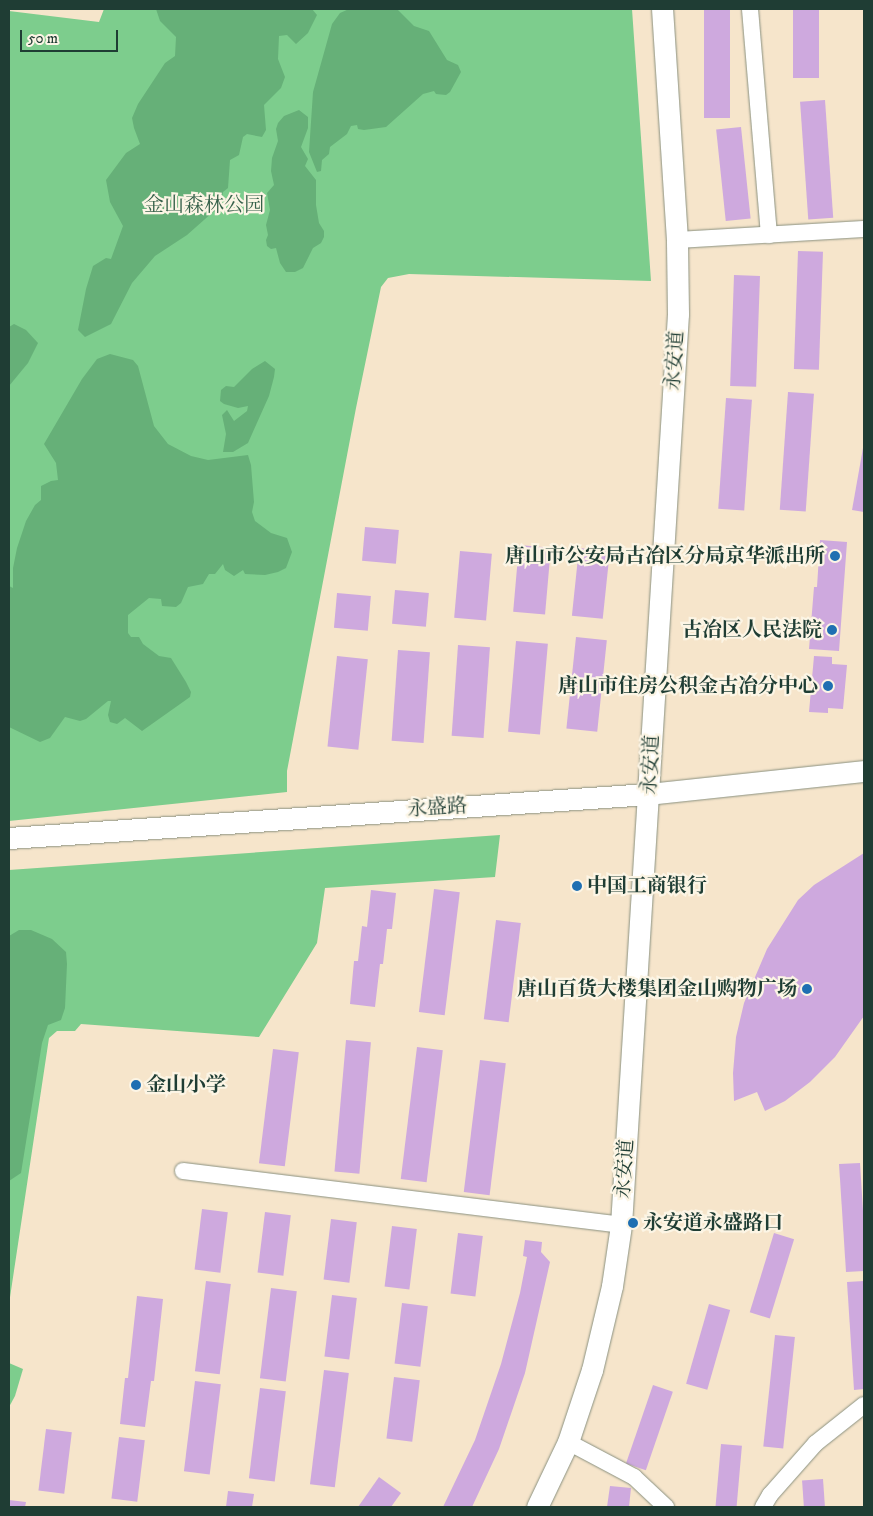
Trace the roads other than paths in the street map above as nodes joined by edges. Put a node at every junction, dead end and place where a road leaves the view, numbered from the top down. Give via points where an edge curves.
1 (662, 9) edge
2 (750, 9) edge
3 (864, 229) edge
4 (769, 235) junction
5 (677, 240) junction
6 (864, 771) edge
7 (864, 782) edge
8 (649, 799) junction
9 (9, 838) edge
10 (9, 849) edge
11 (183, 1170) dead end
12 (621, 1225) junction
13 (864, 1404) edge
14 (568, 1442) junction
15 (537, 1507) edge
16 (666, 1507) edge
17 (763, 1507) edge

1 - 5 main road, 永安道
2 - 4 street
3 - 4 street
4 - 5 street
5 - 8 main road, 永安道 via 678,314
6 - 8 main road, 永盛路
7 - 8 main road, 永盛路
8 - 9 main road, 永盛路
8 - 10 main road, 永盛路
8 - 12 main road, 永安道
11 - 12 street
12 - 14 main road, 永安道 via 612,1286 592,1370
13 - 17 street via 816,1443
14 - 15 main road, 永安道
14 - 16 street via 634,1477

